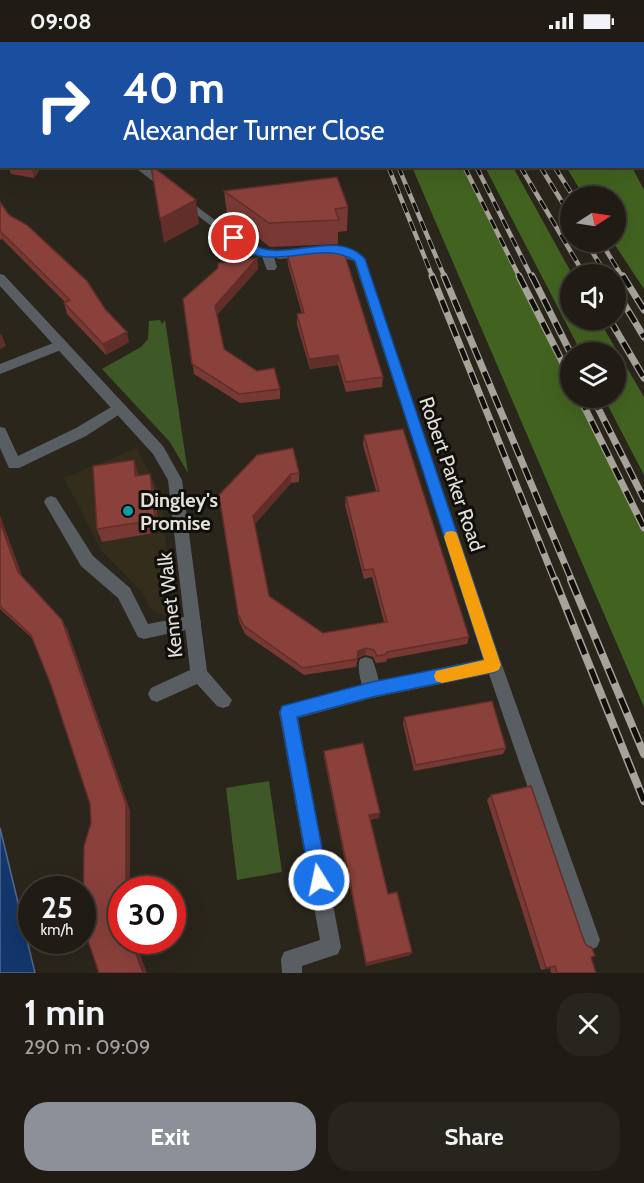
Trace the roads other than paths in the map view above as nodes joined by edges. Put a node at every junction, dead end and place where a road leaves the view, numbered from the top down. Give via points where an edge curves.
1 (141, 168) edge
2 (0, 278) edge
3 (61, 345) junction
4 (0, 369) edge
5 (118, 408) junction
6 (0, 432) edge
7 (51, 502) dead end
8 (193, 622) junction
9 (366, 665) dead end
10 (494, 665) junction
11 (199, 674) junction
12 (372, 690) junction
13 (158, 694) dead end
14 (223, 700) dead end
15 (590, 940) dead end
16 (292, 973) edge

1 - 10 street, Robert Parker Road via 269,260 333,248 348,251 359,259
2 - 3 street, Kennet Walk
3 - 4 street
3 - 5 street, Kennet Walk
5 - 6 street via 81,432 14,464
5 - 8 street, Kennet Walk via 158,450 175,480
7 - 8 street via 87,561 124,593 144,632
8 - 11 street, Kennet Walk
9 - 12 street
10 - 12 street
10 - 15 street, Robert Parker Road via 562,869
11 - 13 street, Kennet Walk
11 - 14 street, Kennet Walk
12 - 16 street via 288,712 331,947 291,959

